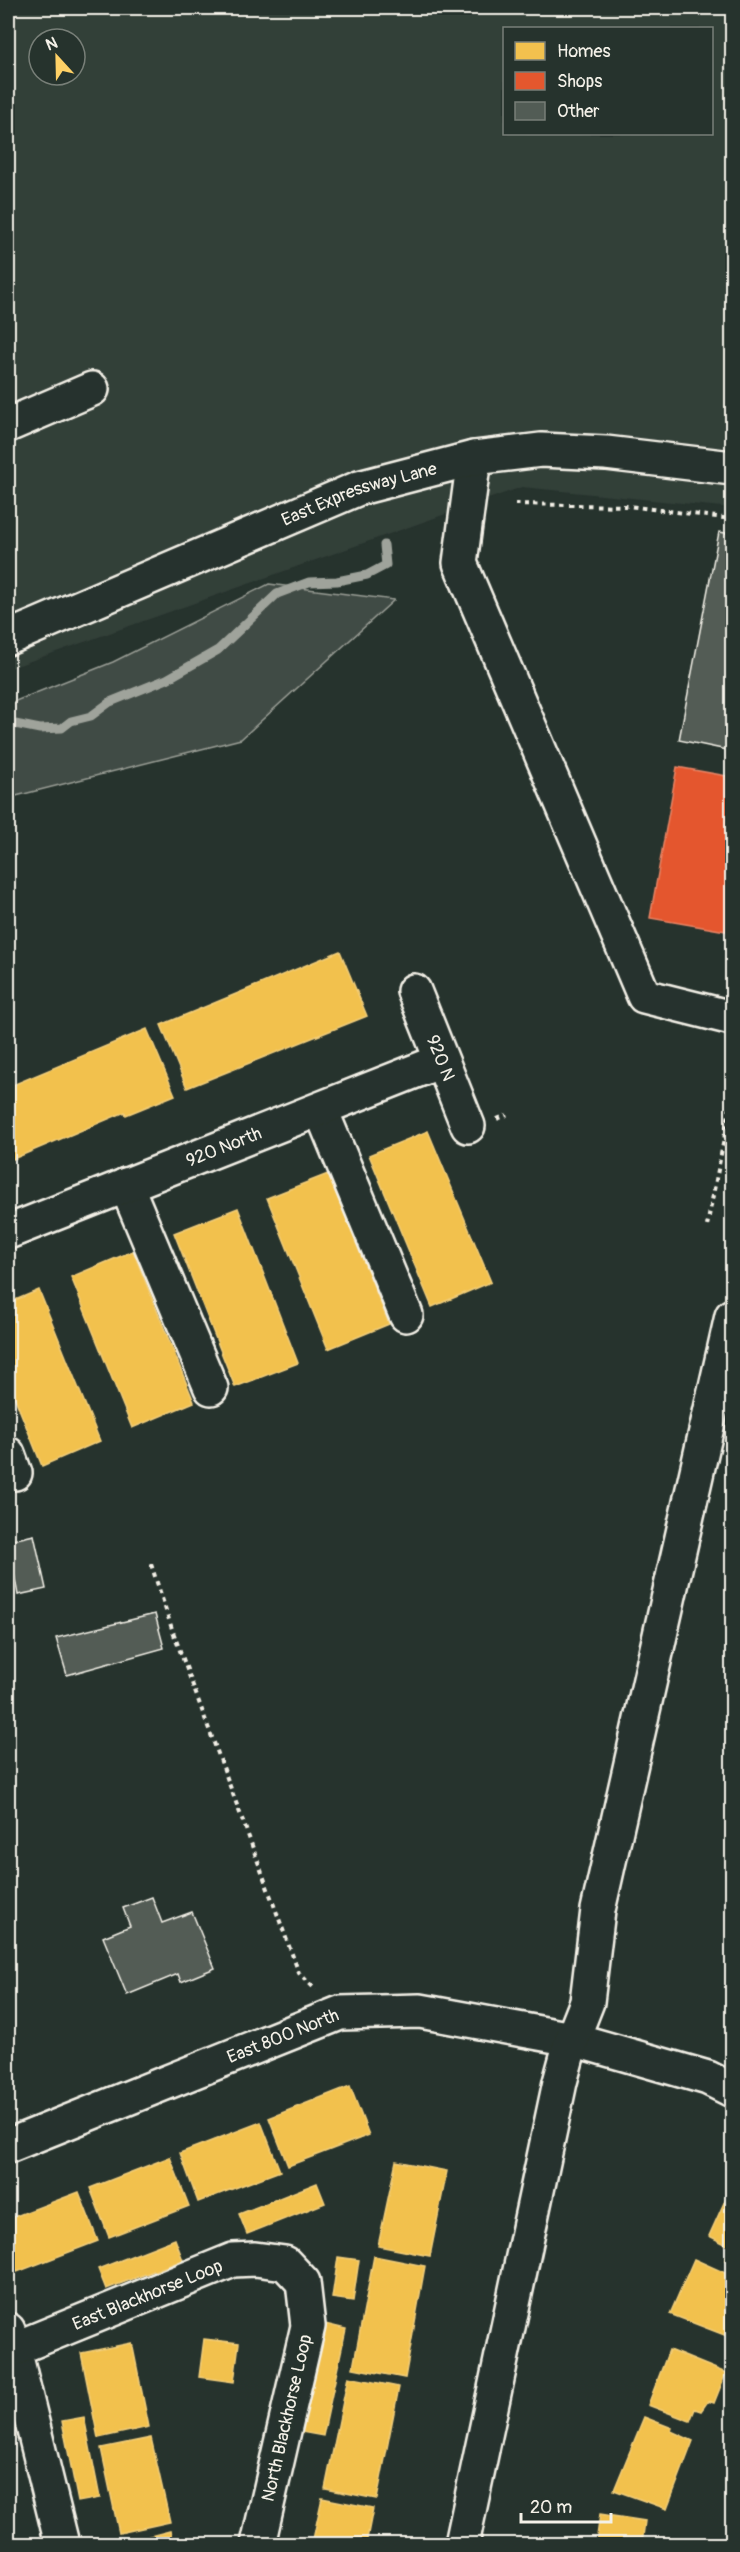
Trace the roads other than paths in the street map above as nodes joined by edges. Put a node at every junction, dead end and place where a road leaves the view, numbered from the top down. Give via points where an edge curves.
1 (92, 389) dead end
2 (8, 425) edge
3 (474, 458) junction
4 (732, 468) edge
5 (8, 638) edge
6 (414, 991) dead end
7 (732, 1018) edge
8 (441, 1061) junction
9 (321, 1110) junction
10 (468, 1126) dead end
11 (126, 1185) junction
12 (8, 1232) edge
13 (406, 1315) dead end
14 (732, 1316) edge
15 (211, 1388) dead end
16 (573, 2039) junction
17 (732, 2090) edge
18 (8, 2146) edge
19 (285, 2263) joint
20 (11, 2339) edge
21 (62, 2544) edge
22 (258, 2544) edge
23 (462, 2544) edge

1 - 2 street
3 - 4 street, East Expressway Lane via 541,450 573,451
3 - 5 street, East Expressway Lane via 359,489
3 - 7 street via 460,563 644,996
6 - 8 street, 920 N
8 - 9 street, 920 North
8 - 10 street, 920 N
9 - 11 street, 920 North
9 - 13 street
11 - 12 street, 920 North
11 - 15 street
14 - 16 street via 598,1910 588,2002
16 - 17 street, East 800 North via 708,2078
16 - 18 street, East 800 North via 420,2011 340,2013
16 - 23 street via 557,2093
19 - 20 street, East Blackhorse Loop via 233,2260
19 - 22 street, North Blackhorse Loop via 303,2282 308,2326
20 - 21 street

